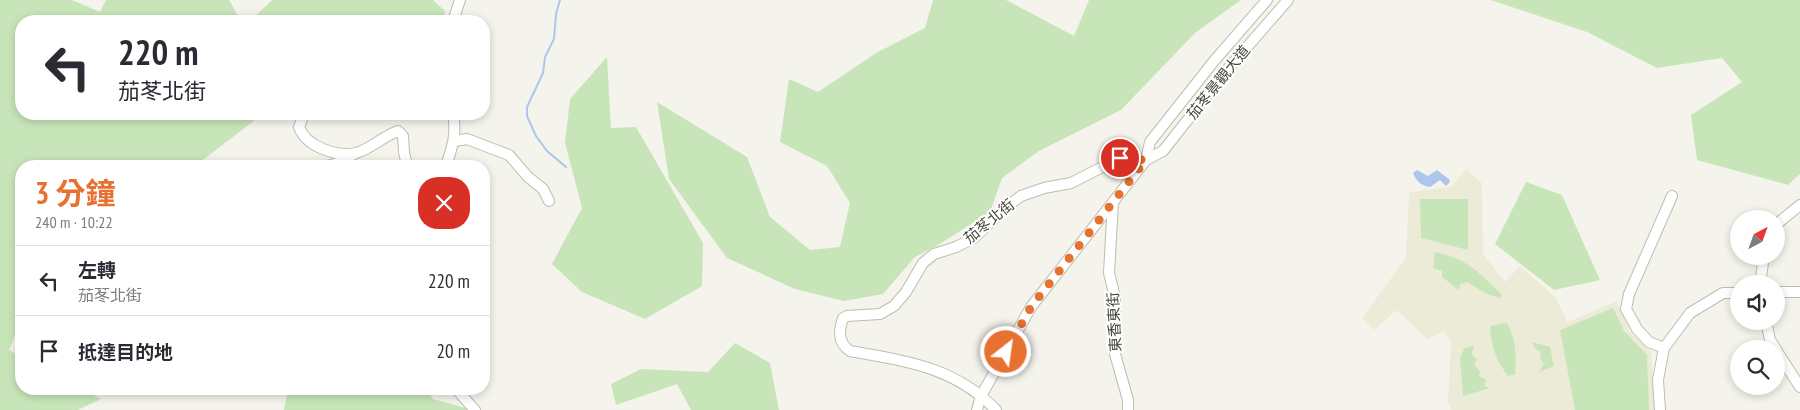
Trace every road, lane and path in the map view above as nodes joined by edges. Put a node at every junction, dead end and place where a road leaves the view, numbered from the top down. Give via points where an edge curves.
1 (460, 0) edge
2 (1267, 0) edge
3 (1288, 0) edge
4 (455, 15) edge
5 (302, 120) edge
6 (454, 120) edge
7 (455, 140) junction
8 (354, 153) junction
9 (343, 160) edge
10 (406, 160) edge
11 (448, 160) edge
12 (1146, 160) junction
13 (1672, 196) dead end
14 (549, 201) dead end
15 (1113, 202) junction
16 (1800, 205) edge
17 (1785, 217) edge
18 (1785, 292) edge
19 (1800, 292) edge
20 (1730, 293) edge
21 (1664, 348) junction
22 (1785, 363) edge
23 (1800, 387) edge
24 (461, 395) edge
25 (981, 396) junction
26 (475, 410) edge
27 (977, 410) edge
28 (996, 410) edge
29 (1128, 410) edge
30 (1660, 410) edge

1 - 4 street
2 - 12 street, 茄苳景觀大道 via 1150,142
3 - 12 street, 茄苳景觀大道 via 1226,70 1163,151
5 - 8 street via 301,133 317,146 331,152
6 - 7 street
7 - 11 street
7 - 14 street via 467,139 509,155 543,189
8 - 9 street
8 - 10 street via 398,131 403,136
12 - 15 street, 茄苳景觀大道
12 - 25 street, 茄苳北街 via 1120,158 1071,184 1021,196 974,238 934,254 923,263 894,306 880,314 843,318 840,340 846,348 922,365 958,380
13 - 21 street via 1629,294 1626,309 1649,342
15 - 25 street, 茄苳景觀大道 via 1031,307
15 - 29 street, 東香東街 via 1109,273 1115,297 1115,354
16 - 17 street
18 - 19 street
20 - 21 street via 1724,293 1690,313
21 - 30 street via 1658,380
22 - 23 street
24 - 26 street
25 - 27 street, 茄苳景觀大道
25 - 28 street, 茄苳北街

